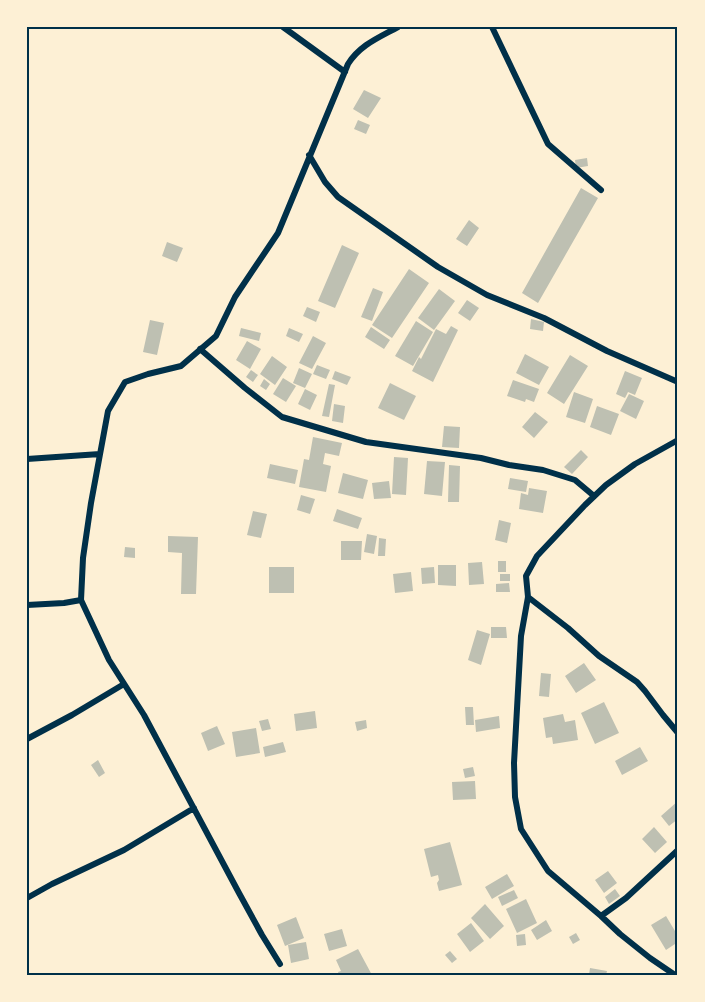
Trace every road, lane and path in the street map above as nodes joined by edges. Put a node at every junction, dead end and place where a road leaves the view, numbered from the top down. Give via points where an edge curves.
1 (283, 27) edge
2 (398, 27) edge
3 (492, 27) edge
4 (345, 72) junction
5 (309, 155) junction
6 (601, 190) dead end
7 (200, 349) junction
8 (678, 382) edge
9 (678, 440) edge
10 (100, 454) junction
11 (27, 459) edge
12 (594, 496) junction
13 (528, 597) junction
14 (81, 600) junction
15 (27, 605) edge
16 (124, 684) junction
17 (678, 732) edge
18 (27, 739) edge
19 (194, 808) junction
20 (678, 850) edge
21 (27, 898) edge
22 (601, 915) junction
23 (280, 964) dead end
24 (675, 975) edge

1 - 4 street
2 - 4 street via 355,53
3 - 6 street via 548,144
4 - 5 street
5 - 7 street via 278,233 235,297 216,336
5 - 8 street via 338,197 438,267 487,295
7 - 10 street via 181,366 125,382 108,411
7 - 12 street via 282,417 366,442 543,470 575,480
9 - 12 street via 635,464
10 - 11 street
10 - 14 street via 83,558
12 - 13 street via 537,556 526,576
13 - 17 street via 637,682
13 - 22 street via 521,636 514,764 520,829 548,871
14 - 15 street
14 - 16 street
16 - 18 street
16 - 19 street
19 - 21 street via 124,850
19 - 23 street
20 - 22 street via 626,898
22 - 24 street

